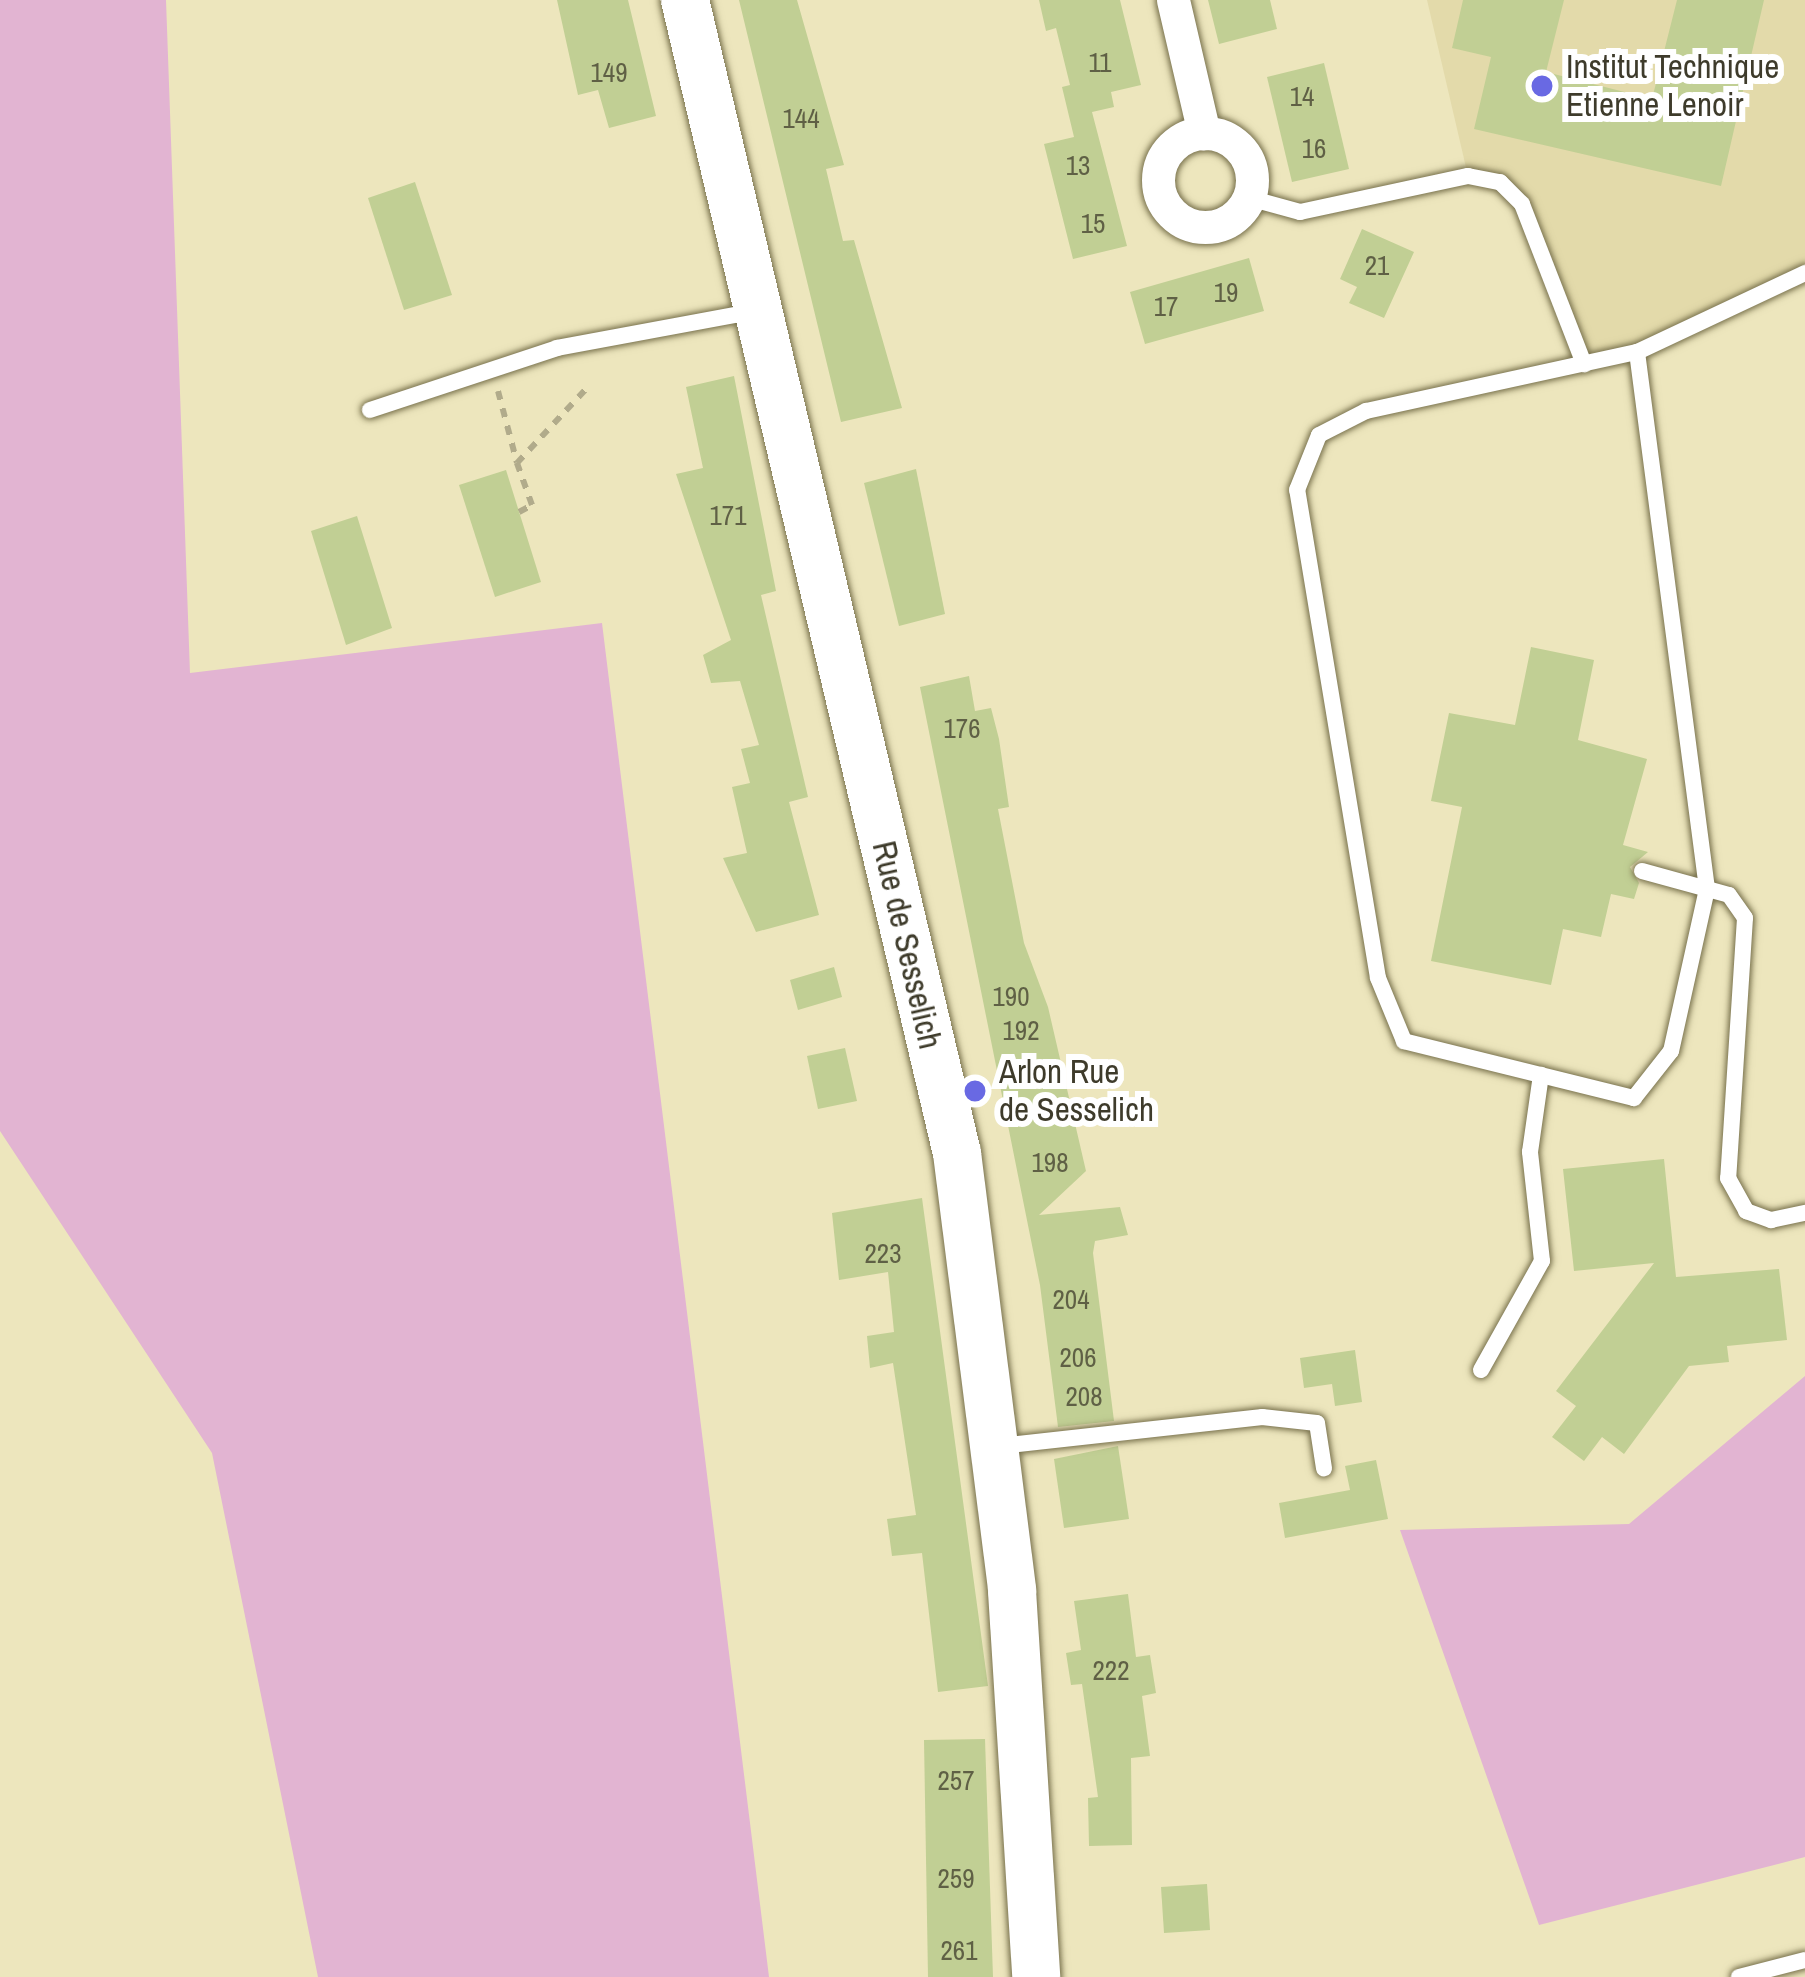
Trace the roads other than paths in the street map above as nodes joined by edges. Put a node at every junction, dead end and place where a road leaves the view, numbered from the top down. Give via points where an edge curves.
1 (685, 0) edge
2 (1173, 0) edge
3 (1204, 133) junction
4 (1249, 198) junction
5 (1805, 273) edge
6 (756, 311) junction
7 (1637, 352) junction
8 (1584, 364) junction
9 (370, 410) dead end
10 (1642, 871) dead end
11 (1707, 889) junction
12 (1541, 1075) junction
13 (1805, 1213) edge
14 (1481, 1370) dead end
15 (996, 1447) junction
16 (1324, 1468) dead end
17 (1805, 1960) edge
18 (1036, 1977) edge
19 (1739, 1977) edge

1 - 6 street, Rue de Sesselich
2 - 3 street
3 - 4 street via 1244,153
3 - 4 street via 1164,155 1162,200 1199,227 1228,220
4 - 8 lane via 1300,212 1468,176 1500,182 1522,204
5 - 7 lane
6 - 9 lane via 557,348
6 - 15 street, Rue de Sesselich via 957,1153
7 - 8 lane
7 - 11 lane
8 - 12 lane via 1366,411 1318,435 1297,490 1378,978 1404,1041
10 - 11 lane
11 - 12 lane via 1671,1051 1634,1098
11 - 13 lane via 1729,895 1745,918 1728,1178 1746,1211 1771,1220
12 - 14 lane via 1530,1152 1542,1261
15 - 16 lane via 1262,1417 1317,1423
15 - 18 street, Rue de Sesselich
17 - 19 lane

